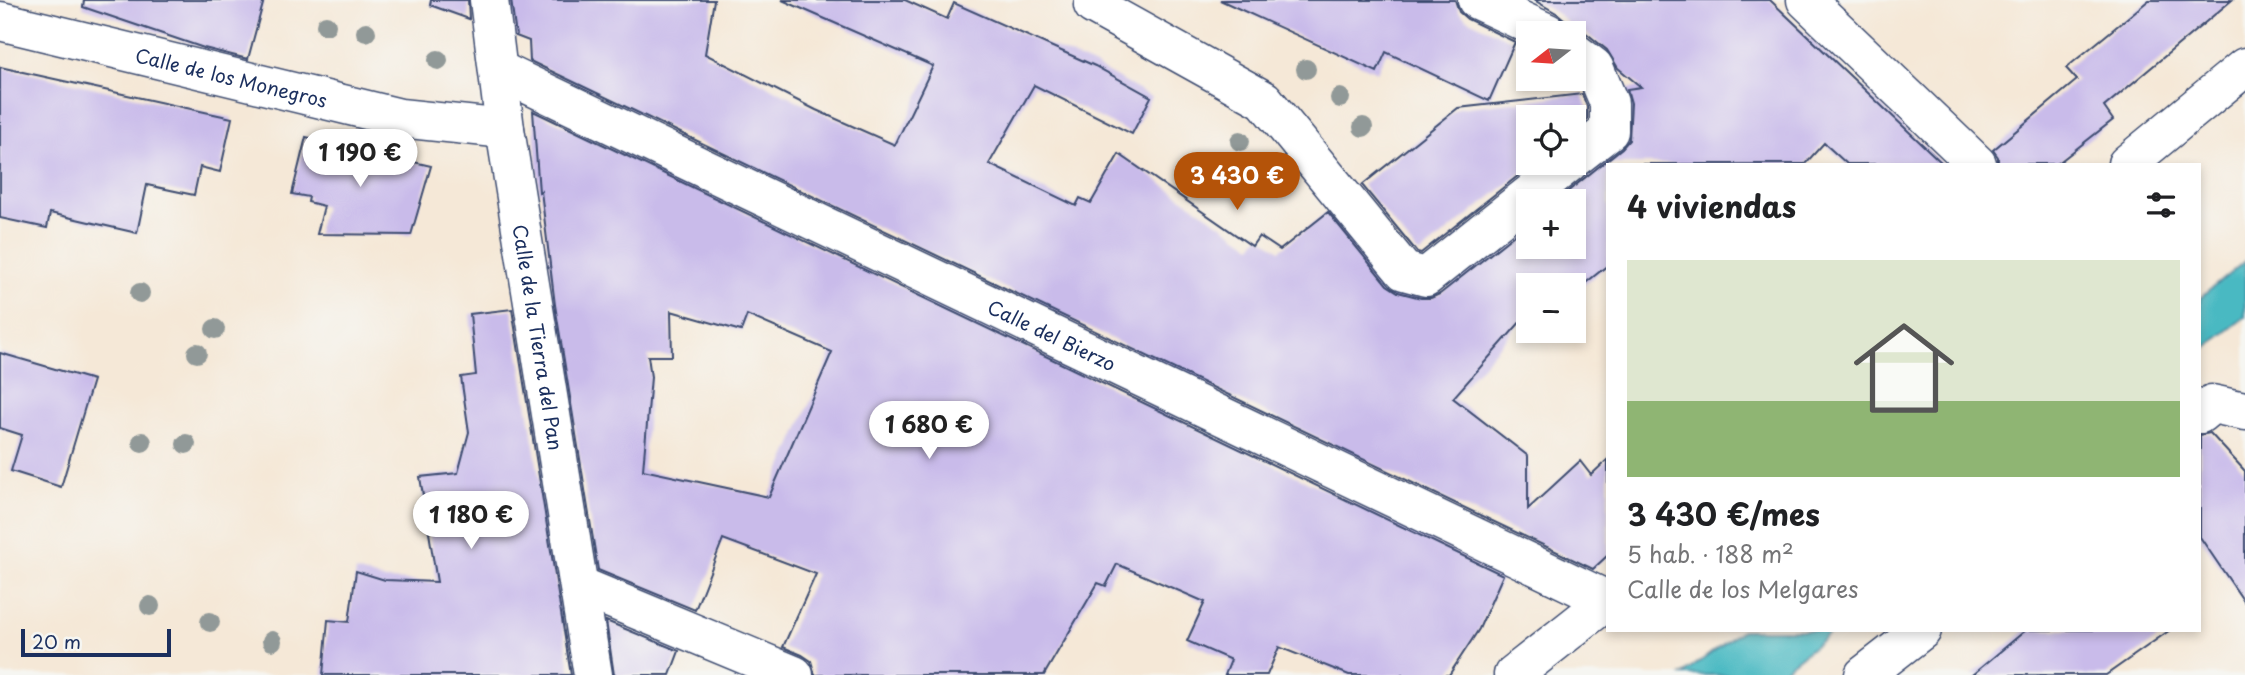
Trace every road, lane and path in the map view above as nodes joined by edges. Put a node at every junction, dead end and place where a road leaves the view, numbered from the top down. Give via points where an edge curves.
1 (489, 0) edge
2 (1477, 0) edge
3 (1806, 0) edge
4 (1094, 2) edge
5 (0, 21) edge
6 (1522, 21) edge
7 (1586, 61) edge
8 (2245, 67) edge
9 (498, 70) junction
10 (505, 129) junction
11 (1586, 149) edge
12 (1976, 163) edge
13 (2128, 163) edge
14 (1554, 175) edge
15 (580, 586) junction
16 (1606, 599) edge
17 (1606, 602) edge
18 (1919, 632) edge
19 (593, 675) edge
20 (794, 675) edge
21 (1513, 675) edge
22 (1864, 675) edge

1 - 9 street, Calle de la Tierra del Pan
2 - 6 street
3 - 12 street
4 - 14 street via 1264,100 1404,271 1426,276
5 - 10 street, Calle de los Monegros via 400,118
7 - 11 street via 1594,67 1609,103 1609,131
8 - 13 street
9 - 10 street, Calle de la Tierra del Pan
9 - 16 street, Calle del Bierzo
10 - 15 street, Calle de la Tierra del Pan
15 - 19 street, Calle de la Tierra del Pan
15 - 20 street
17 - 21 street
18 - 22 street

